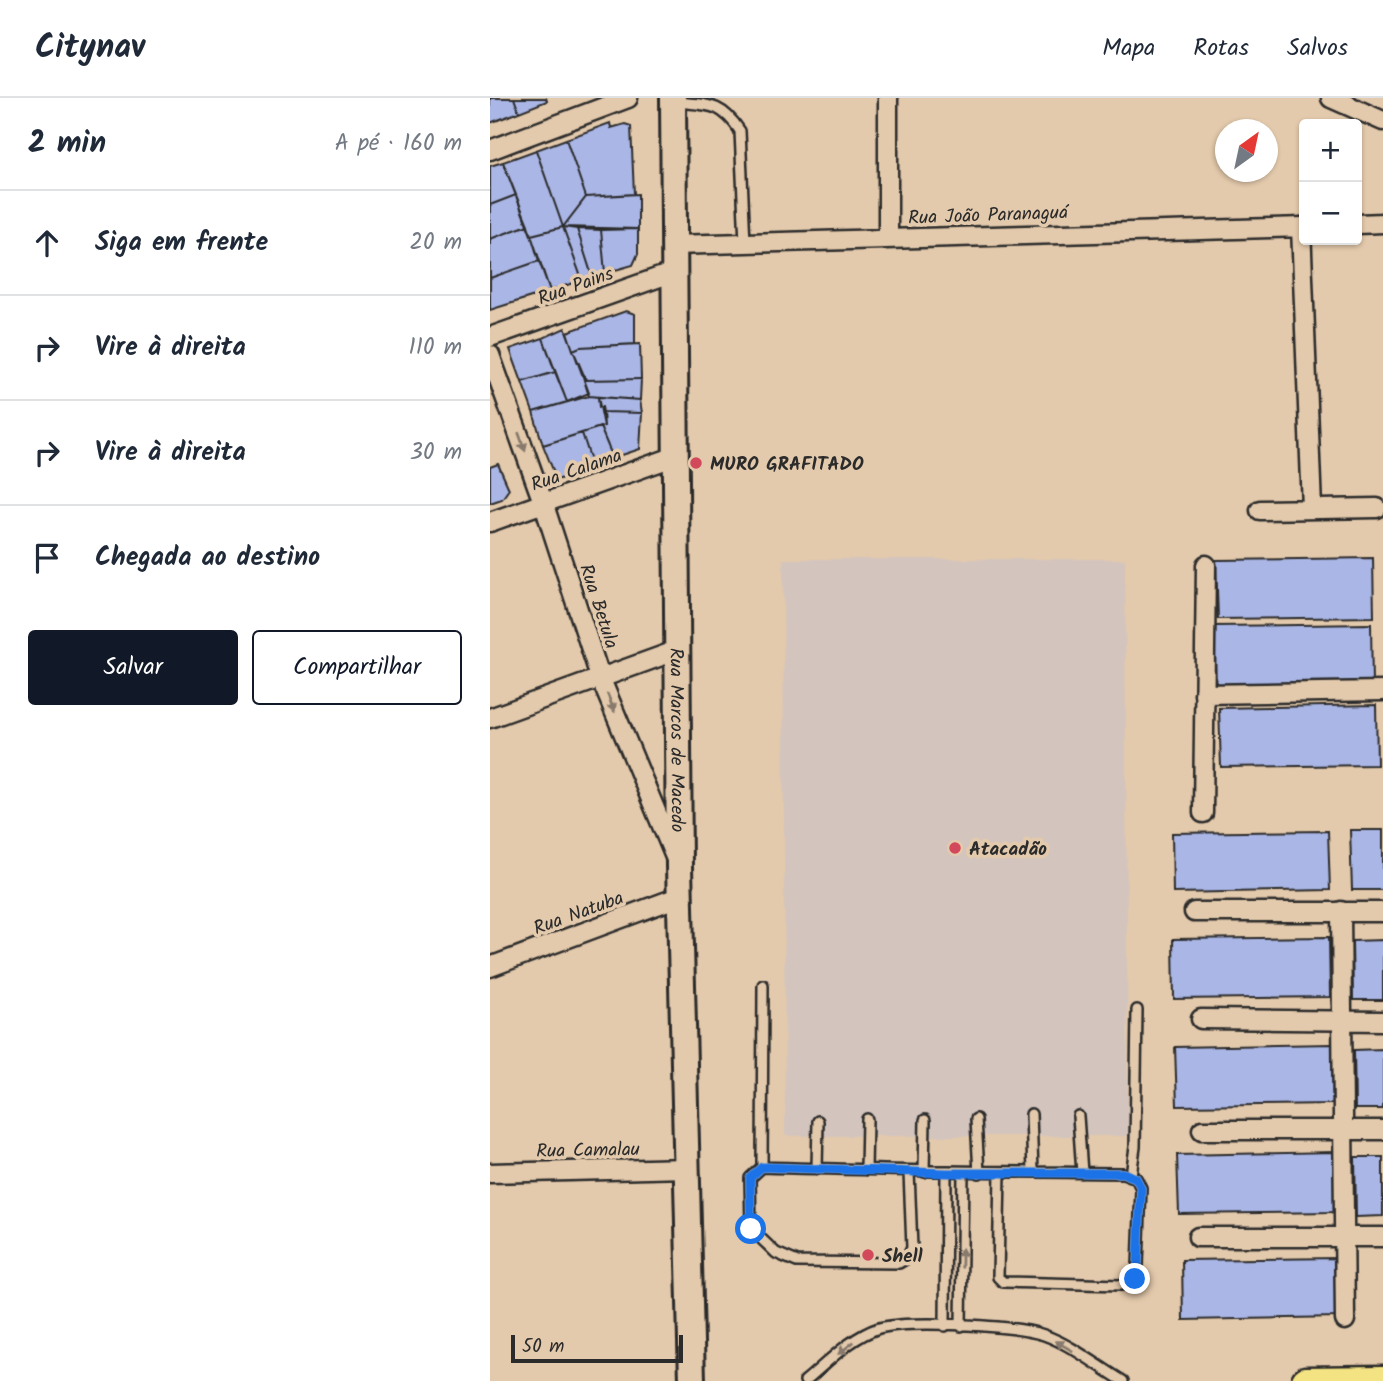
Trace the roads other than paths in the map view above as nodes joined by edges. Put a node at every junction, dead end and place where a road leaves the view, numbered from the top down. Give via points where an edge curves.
1 (628, 98) edge
2 (888, 98) edge
3 (1331, 98) edge
4 (673, 100) edge
5 (1383, 121) edge
6 (490, 150) edge
7 (1383, 223) edge
8 (1362, 224) edge
9 (1299, 227) edge
10 (888, 238) junction
11 (745, 243) junction
12 (673, 245) junction
13 (1304, 245) edge
14 (674, 272) junction
15 (490, 337) edge
16 (490, 355) edge
17 (676, 456) junction
18 (544, 502) junction
19 (1377, 508) dead end
20 (1312, 509) junction
21 (1260, 510) dead end
22 (490, 522) edge
23 (1206, 565) dead end
24 (678, 650) junction
25 (600, 677) junction
26 (1383, 691) edge
27 (1204, 694) junction
28 (490, 718) edge
29 (1203, 813) dead end
30 (679, 867) junction
31 (681, 896) junction
32 (1341, 911) junction
33 (1194, 912) dead end
34 (1383, 912) edge
35 (490, 967) edge
36 (763, 985) dead end
37 (1137, 1010) dead end
38 (1202, 1019) dead end
39 (1341, 1021) junction
40 (1383, 1021) edge
41 (1031, 1114) dead end
42 (1078, 1116) dead end
43 (867, 1119) dead end
44 (976, 1119) dead end
45 (925, 1120) dead end
46 (818, 1121) dead end
47 (1202, 1130) dead end
48 (1342, 1130) junction
49 (1383, 1130) edge
50 (762, 1167) junction
51 (687, 1168) junction
52 (817, 1169) junction
53 (866, 1170) junction
54 (909, 1172) junction
55 (924, 1172) junction
56 (979, 1172) junction
57 (1000, 1172) junction
58 (1033, 1172) junction
59 (490, 1173) edge
60 (946, 1173) junction
61 (963, 1173) junction
62 (1083, 1173) junction
63 (1131, 1175) junction
64 (1343, 1236) junction
65 (1198, 1237) dead end
66 (1383, 1237) edge
67 (1345, 1320) dead end
68 (945, 1326) junction
69 (961, 1326) junction
70 (1383, 1380) edge
71 (692, 1381) edge
72 (805, 1381) edge
73 (1123, 1381) edge
74 (1306, 1381) edge

1 - 6 street
2 - 10 street
3 - 5 street
4 - 11 lane via 715,105 740,131
4 - 12 main road, Rua Marcos de Macedo
7 - 8 street
9 - 10 street, Rua João Paranaguá
10 - 11 street, Rua João Paranaguá
11 - 12 street, Rua João Paranaguá
12 - 14 main road, Rua Marcos de Macedo
13 - 20 street
14 - 15 street, Rua Pains
14 - 17 main road, Rua Marcos de Macedo
16 -> 18 street, Rua Betula
17 - 18 street, Rua Calama
17 - 24 main road, Rua Marcos de Macedo
18 - 22 street, Rua Calama
18 - 25 street, Rua Betula
19 - 20 street
20 - 21 street
23 - 27 street
24 - 25 street
24 - 30 main road, Rua Marcos de Macedo
25 - 28 street
25 -> 30 street, Rua Betula
26 - 27 street
27 - 29 street
30 - 31 main road, Rua Marcos de Macedo
31 - 35 street, Rua Natuba
31 - 51 main road, Rua Marcos de Macedo
32 - 33 street
32 - 34 street
32 - 39 street
36 - 50 lane
37 - 63 lane
38 - 39 street
39 - 40 street
39 - 48 street
41 - 58 lane
42 - 62 lane
43 - 53 lane
44 - 56 lane
45 - 55 lane
46 - 52 lane
47 - 48 street
48 - 49 street
48 - 64 street
50 - 52 lane
50 - 54 lane via 750,1178 751,1229 776,1253 797,1262 899,1263 907,1258 912,1248
51 - 59 street, Rua Camalau
51 - 71 main road, Rua Marcos de Macedo
52 - 53 lane
53 - 54 lane
54 - 55 lane
55 - 60 lane
56 - 57 lane
56 - 61 lane
57 - 58 lane
57 - 63 lane via 998,1278 1010,1284 1131,1283 1138,1266 1141,1188
58 - 62 lane
60 - 61 lane
60 - 68 lane
69 -> 61 lane
62 - 63 lane
64 - 65 street
64 - 66 street
64 - 67 street
68 - 69 lane
68 -> 72 lane via 879,1328 860,1337
73 -> 69 lane via 1044,1335
70 - 74 main road

